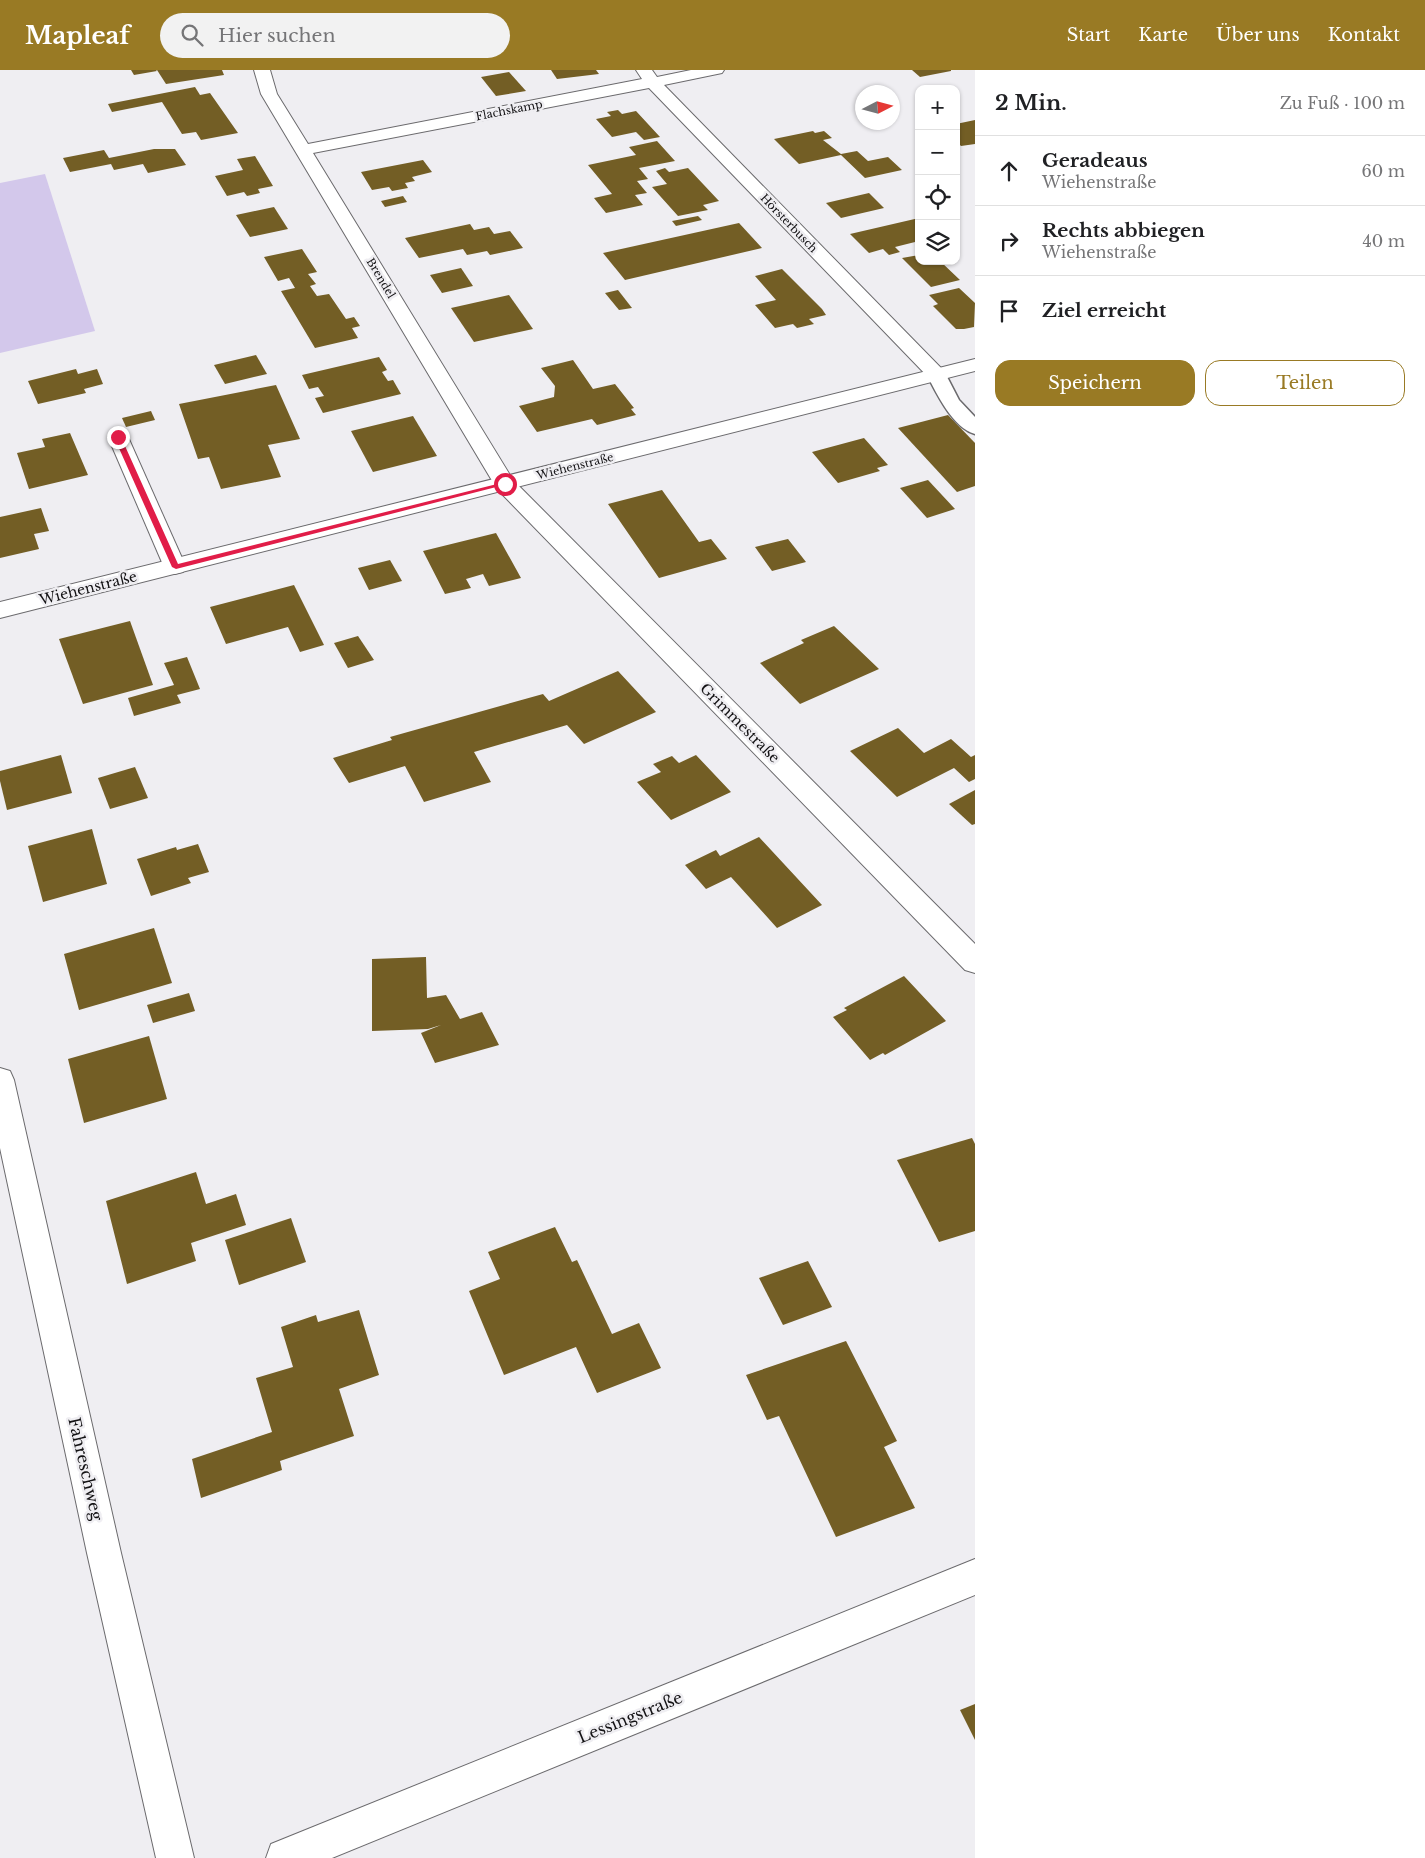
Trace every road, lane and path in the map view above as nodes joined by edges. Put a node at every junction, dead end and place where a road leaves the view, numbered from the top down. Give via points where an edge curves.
1 (262, 70) edge
2 (716, 70) edge
3 (648, 76) edge
4 (303, 150) junction
5 (975, 365) edge
6 (937, 375) junction
7 (975, 428) edge
8 (118, 437) dead end
9 (505, 484) junction
10 (176, 567) junction
11 (0, 610) edge
12 (975, 962) edge
13 (0, 1080) edge
14 (975, 1576) edge
15 (175, 1858) edge
16 (285, 1858) edge

1 - 4 street, Brendel via 269,94
2 - 3 street, Flachskamp
3 - 4 street, Flachskamp
3 - 6 street, Hörsterbusch
4 - 9 street, Brendel
5 - 6 street, Wiehenstraße
6 - 7 lane via 950,402
6 - 9 street, Wiehenstraße
8 - 10 street
9 - 10 street, Wiehenstraße
9 - 12 street, Grimmestraße
10 - 11 street, Wiehenstraße
13 - 15 street, Fahreschweg
14 - 16 street, Lessingstraße

